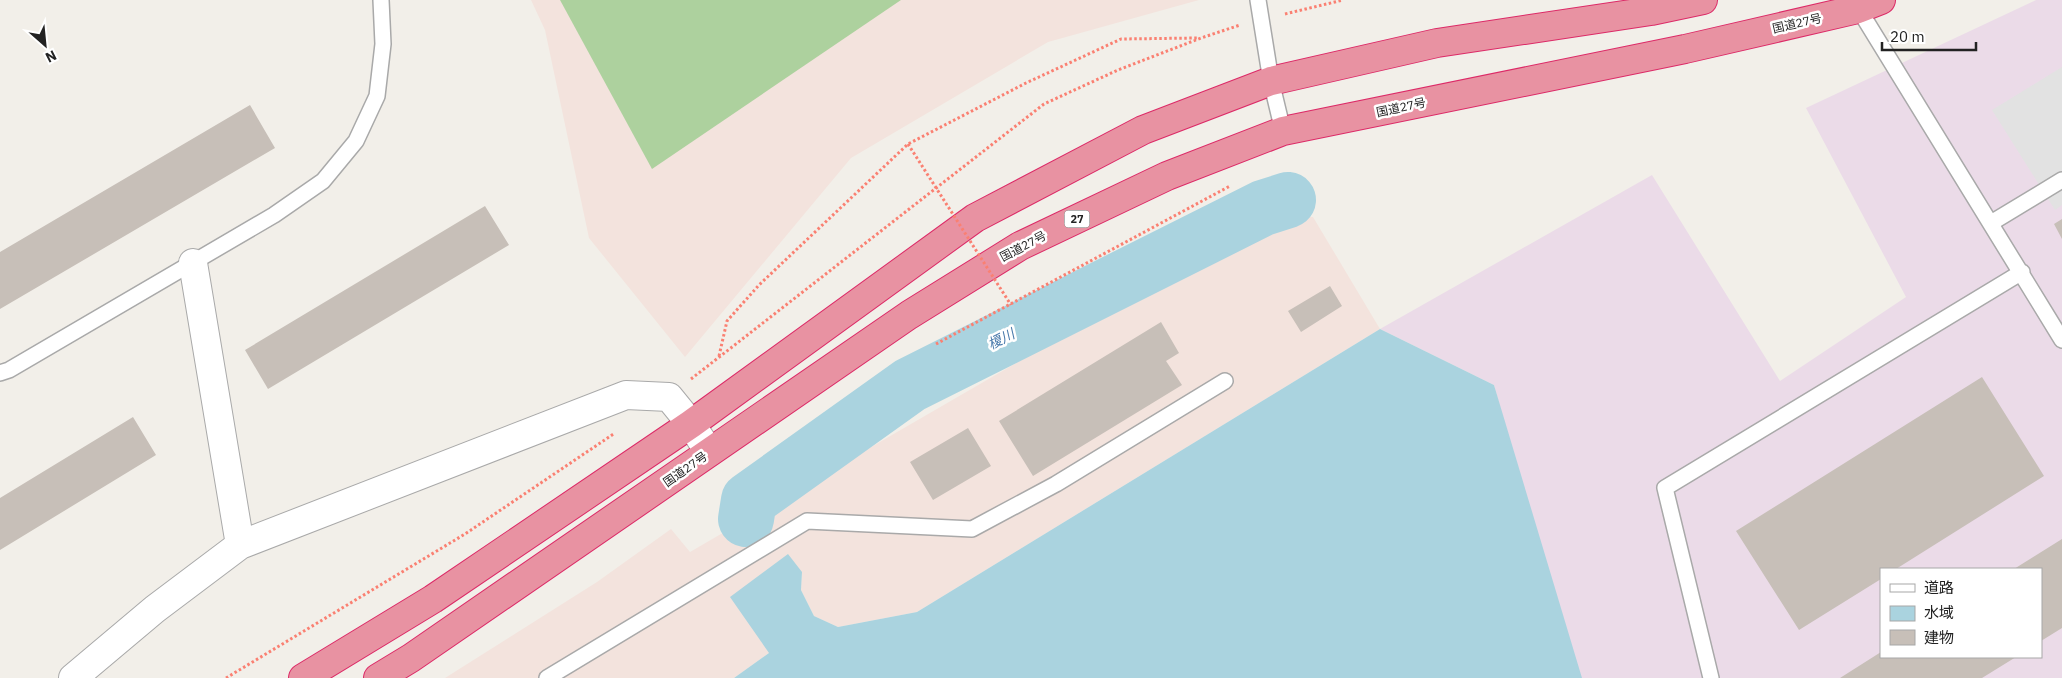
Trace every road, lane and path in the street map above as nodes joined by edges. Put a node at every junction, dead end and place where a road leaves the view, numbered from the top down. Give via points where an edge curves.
1 (381, 0) edge
2 (1258, 0) edge
3 (1343, 0) edge
4 (1702, 0) edge
5 (1864, 3) edge
6 (1261, 20) junction
7 (1201, 38) junction
8 (1271, 81) junction
9 (1283, 131) junction
10 (908, 144) junction
11 (2062, 180) edge
12 (1233, 184) dead end
13 (1991, 223) junction
14 (194, 263) junction
15 (2022, 272) junction
16 (1011, 304) junction
17 (2062, 340) edge
18 (936, 344) dead end
19 (719, 356) junction
20 (0, 373) edge
21 (1225, 380) dead end
22 (669, 397) junction
23 (691, 424) junction
24 (620, 430) dead end
25 (709, 452) junction
26 (240, 545) junction
27 (73, 678) edge
28 (226, 678) edge
29 (303, 678) edge
30 (378, 678) edge
31 (547, 678) edge
32 (1711, 678) edge

1 - 14 lane via 383,44 377,96 356,141 323,181
2 - 6 lane
3 - 6 path
4 - 8 highway via 1651,11 1437,43
5 - 9 highway, 国道27号 / 27 via 1686,49
5 - 13 lane
6 - 7 path
6 - 8 lane
7 - 10 path via 1121,39 1026,82
7 - 19 path via 1118,70 1044,104
8 - 9 lane
8 - 23 highway via 1143,130 975,218
9 - 25 highway, 国道27号 / 27 via 1167,176 1020,246 909,315
10 - 16 path, bridge
10 - 19 path via 759,285 727,321
11 - 13 lane
12 - 16 path
13 - 15 lane
14 - 20 lane
14 - 26 street
15 - 17 lane
15 - 32 lane via 1664,488
16 - 18 path
19 - 22 path
21 - 31 lane via 1056,484 972,529 807,521
22 - 23 street
22 - 26 street via 626,395
23 - 25 street
23 - 29 highway via 433,599
24 - 28 path via 465,534
25 - 30 highway, 国道27号 / 27
26 - 27 street via 155,609

